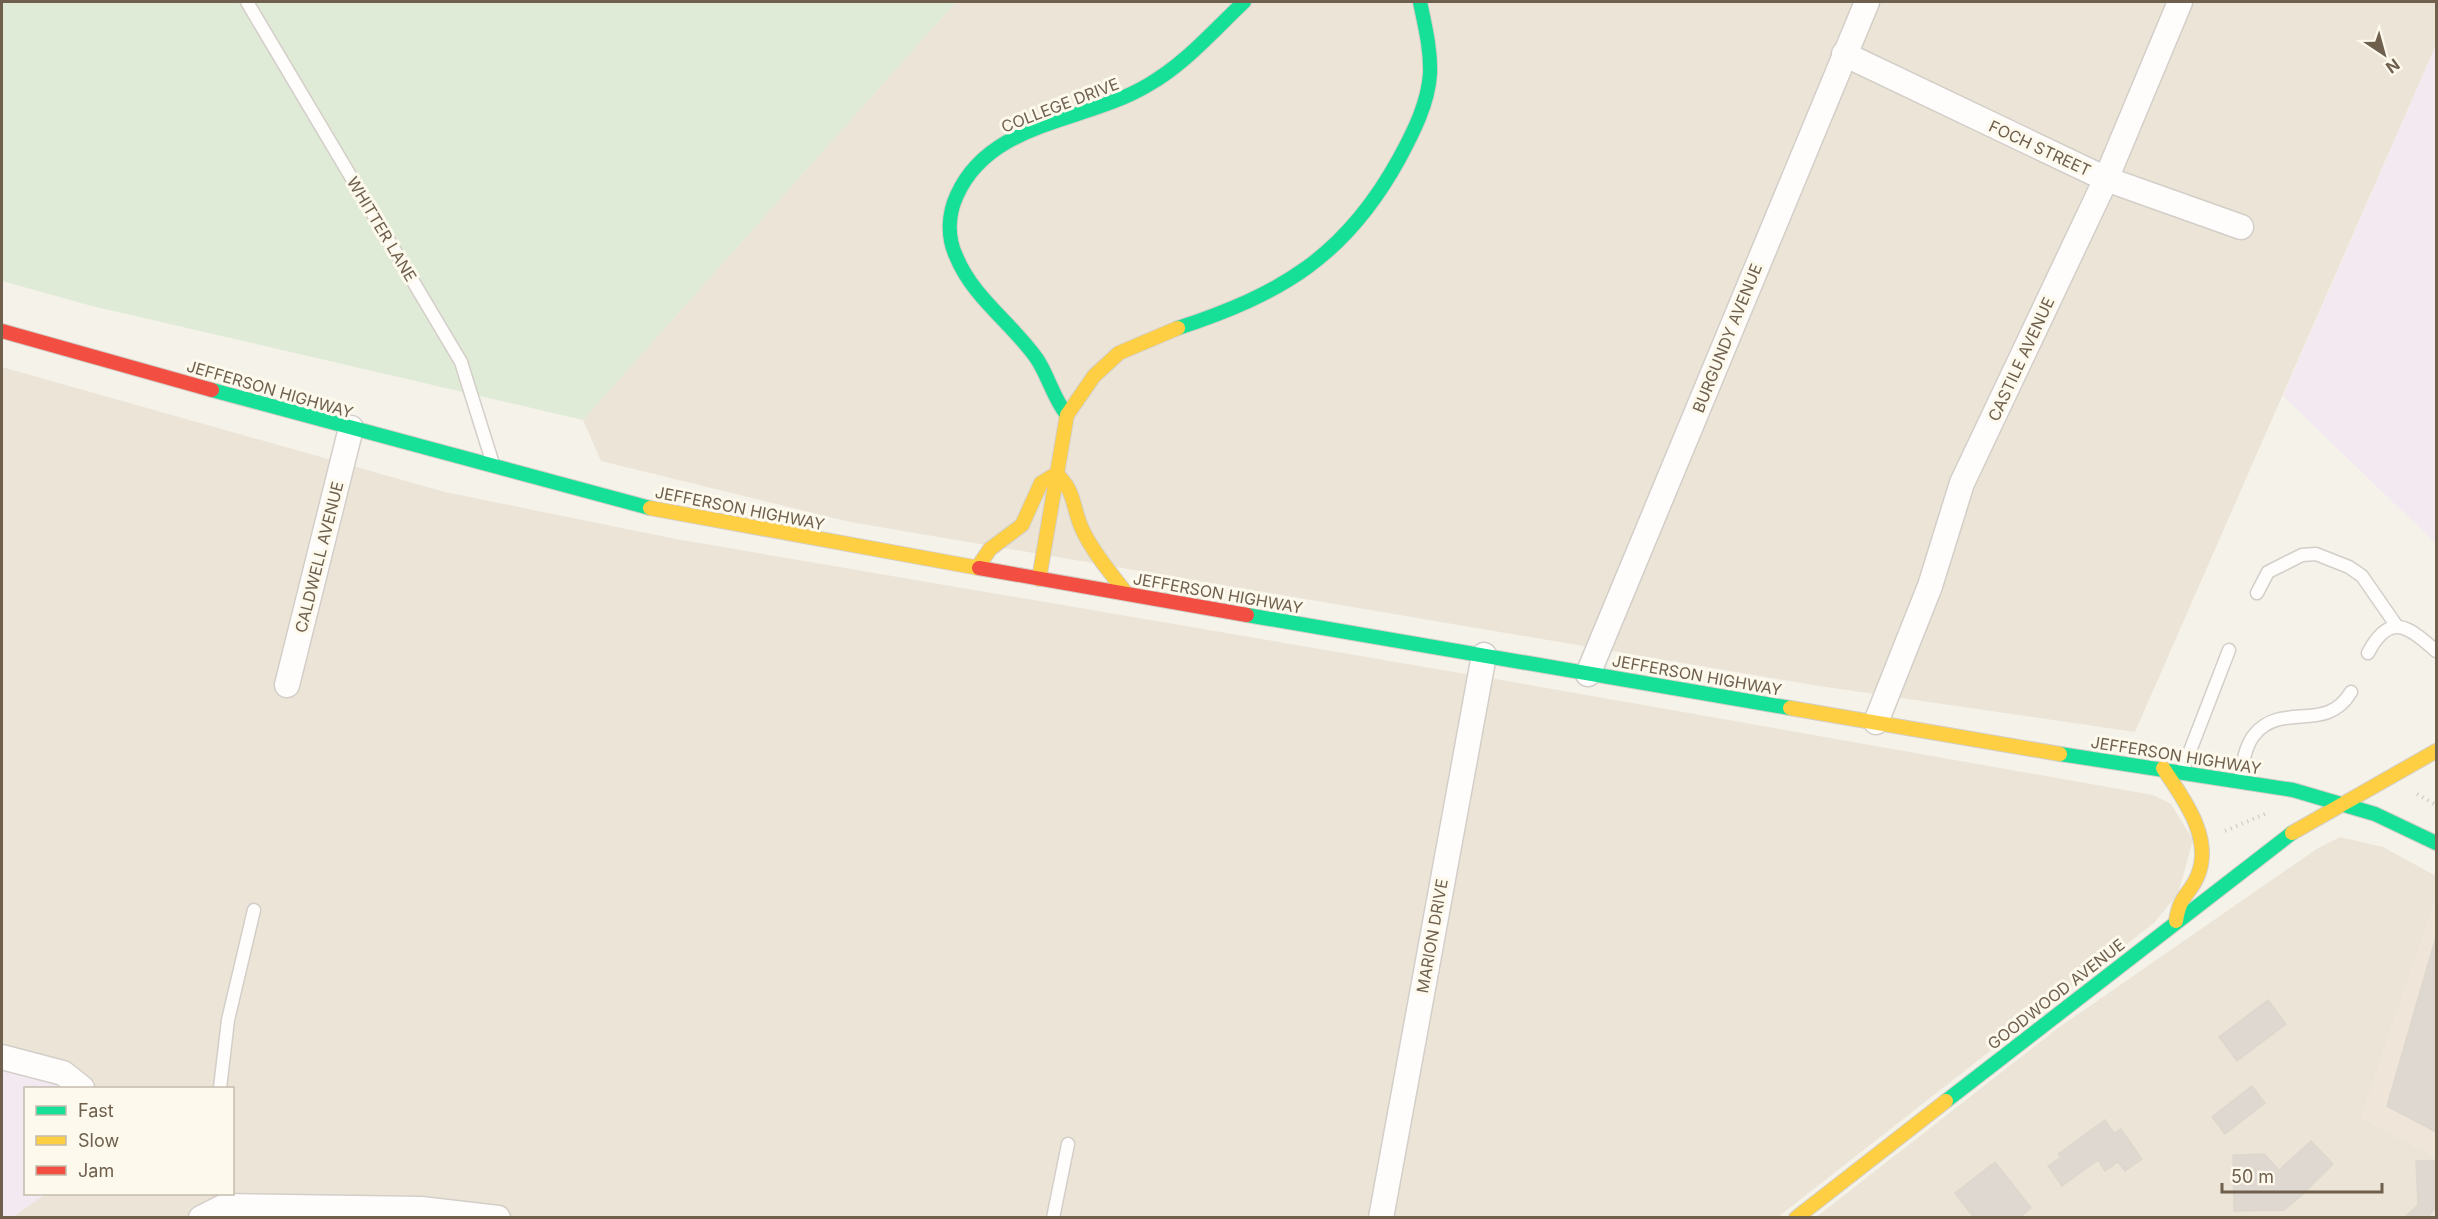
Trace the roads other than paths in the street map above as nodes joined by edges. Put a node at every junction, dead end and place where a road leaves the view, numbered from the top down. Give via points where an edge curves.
1 (247, 2) edge
2 (1244, 2) edge
3 (1420, 2) edge
4 (1866, 2) edge
5 (2180, 2) edge
6 (1844, 54) junction
7 (2106, 179) junction
8 (2241, 227) dead end
9 (2, 331) edge
10 (1067, 415) junction
11 (351, 428) junction
12 (494, 468) junction
13 (1056, 474) junction
14 (977, 568) junction
15 (1039, 579) junction
16 (1126, 593) junction
17 (2257, 593) dead end
18 (2396, 625) junction
19 (2229, 650) dead end
20 (2436, 651) edge
21 (2368, 653) dead end
22 (1484, 655) junction
23 (1588, 674) junction
24 (287, 685) dead end
25 (2351, 692) dead end
26 (1876, 722) junction
27 (2436, 751) edge
28 (2163, 768) junction
29 (2182, 770) junction
30 (2240, 780) junction
31 (2342, 804) junction
32 (2436, 843) edge
33 (254, 910) dead end
34 (2176, 921) junction
35 (2, 1058) edge
36 (80, 1087) edge
37 (220, 1087) edge
38 (1068, 1144) dead end
39 (220, 1198) edge
40 (201, 1218) edge
41 (498, 1218) edge
42 (1053, 1218) edge
43 (1381, 1218) edge
44 (1796, 1218) edge

1 - 12 lane, WHITTER LANE via 461,362
2 - 10 main road, COLLEGE DRIVE via 1195,51 1152,83 1111,103 1010,140 989,153 957,191 950,236 956,256 968,278 1034,355 1046,373 1056,404
3 - 10 main road via 1430,54 1422,108 1411,136 1383,183 1338,242 1262,296 1124,349 1094,377 1077,407
4 - 6 street, BURGUNDY AVENUE
5 - 7 street, CASTILE AVENUE
6 - 7 street, FOCH STREET
6 - 23 street, BURGUNDY AVENUE
7 - 8 street, FOCH STREET
7 - 26 street, CASTILE AVENUE via 1962,483 1930,586
9 - 11 main road, JEFFERSON HIGHWAY
10 - 13 main road
11 - 12 main road, JEFFERSON HIGHWAY
11 - 24 street, CALDWELL AVENUE
12 - 14 main road, JEFFERSON HIGHWAY via 647,507
13 - 14 main road via 1041,483 1022,525 990,549
13 - 15 main road
13 - 16 main road via 1069,484 1075,519 1087,543
14 - 15 main road, JEFFERSON HIGHWAY
15 - 16 main road, JEFFERSON HIGHWAY
16 - 22 main road, JEFFERSON HIGHWAY
17 - 18 lane via 2268,572 2302,555 2316,554 2362,576
18 - 20 lane via 2416,633
18 - 21 lane via 2375,640
19 - 29 lane
22 - 23 main road, JEFFERSON HIGHWAY
22 - 43 street, MARION DRIVE
23 - 26 main road, JEFFERSON HIGHWAY
25 - 30 lane via 2333,713 2281,718 2253,735
26 - 28 main road, JEFFERSON HIGHWAY
27 - 31 main road, GOODWOOD AVENUE
28 - 29 main road, JEFFERSON HIGHWAY
28 - 34 main road via 2193,815 2203,862 2180,901
29 - 30 main road, JEFFERSON HIGHWAY
30 - 31 main road, JEFFERSON HIGHWAY
31 - 32 main road, JEFFERSON HIGHWAY via 2375,814
31 - 34 main road, GOODWOOD AVENUE via 2285,837
33 - 37 lane via 228,1020
34 - 44 main road, GOODWOOD AVENUE
35 - 36 street via 63,1073
38 - 42 lane
39 - 40 street
39 - 41 street via 421,1209

